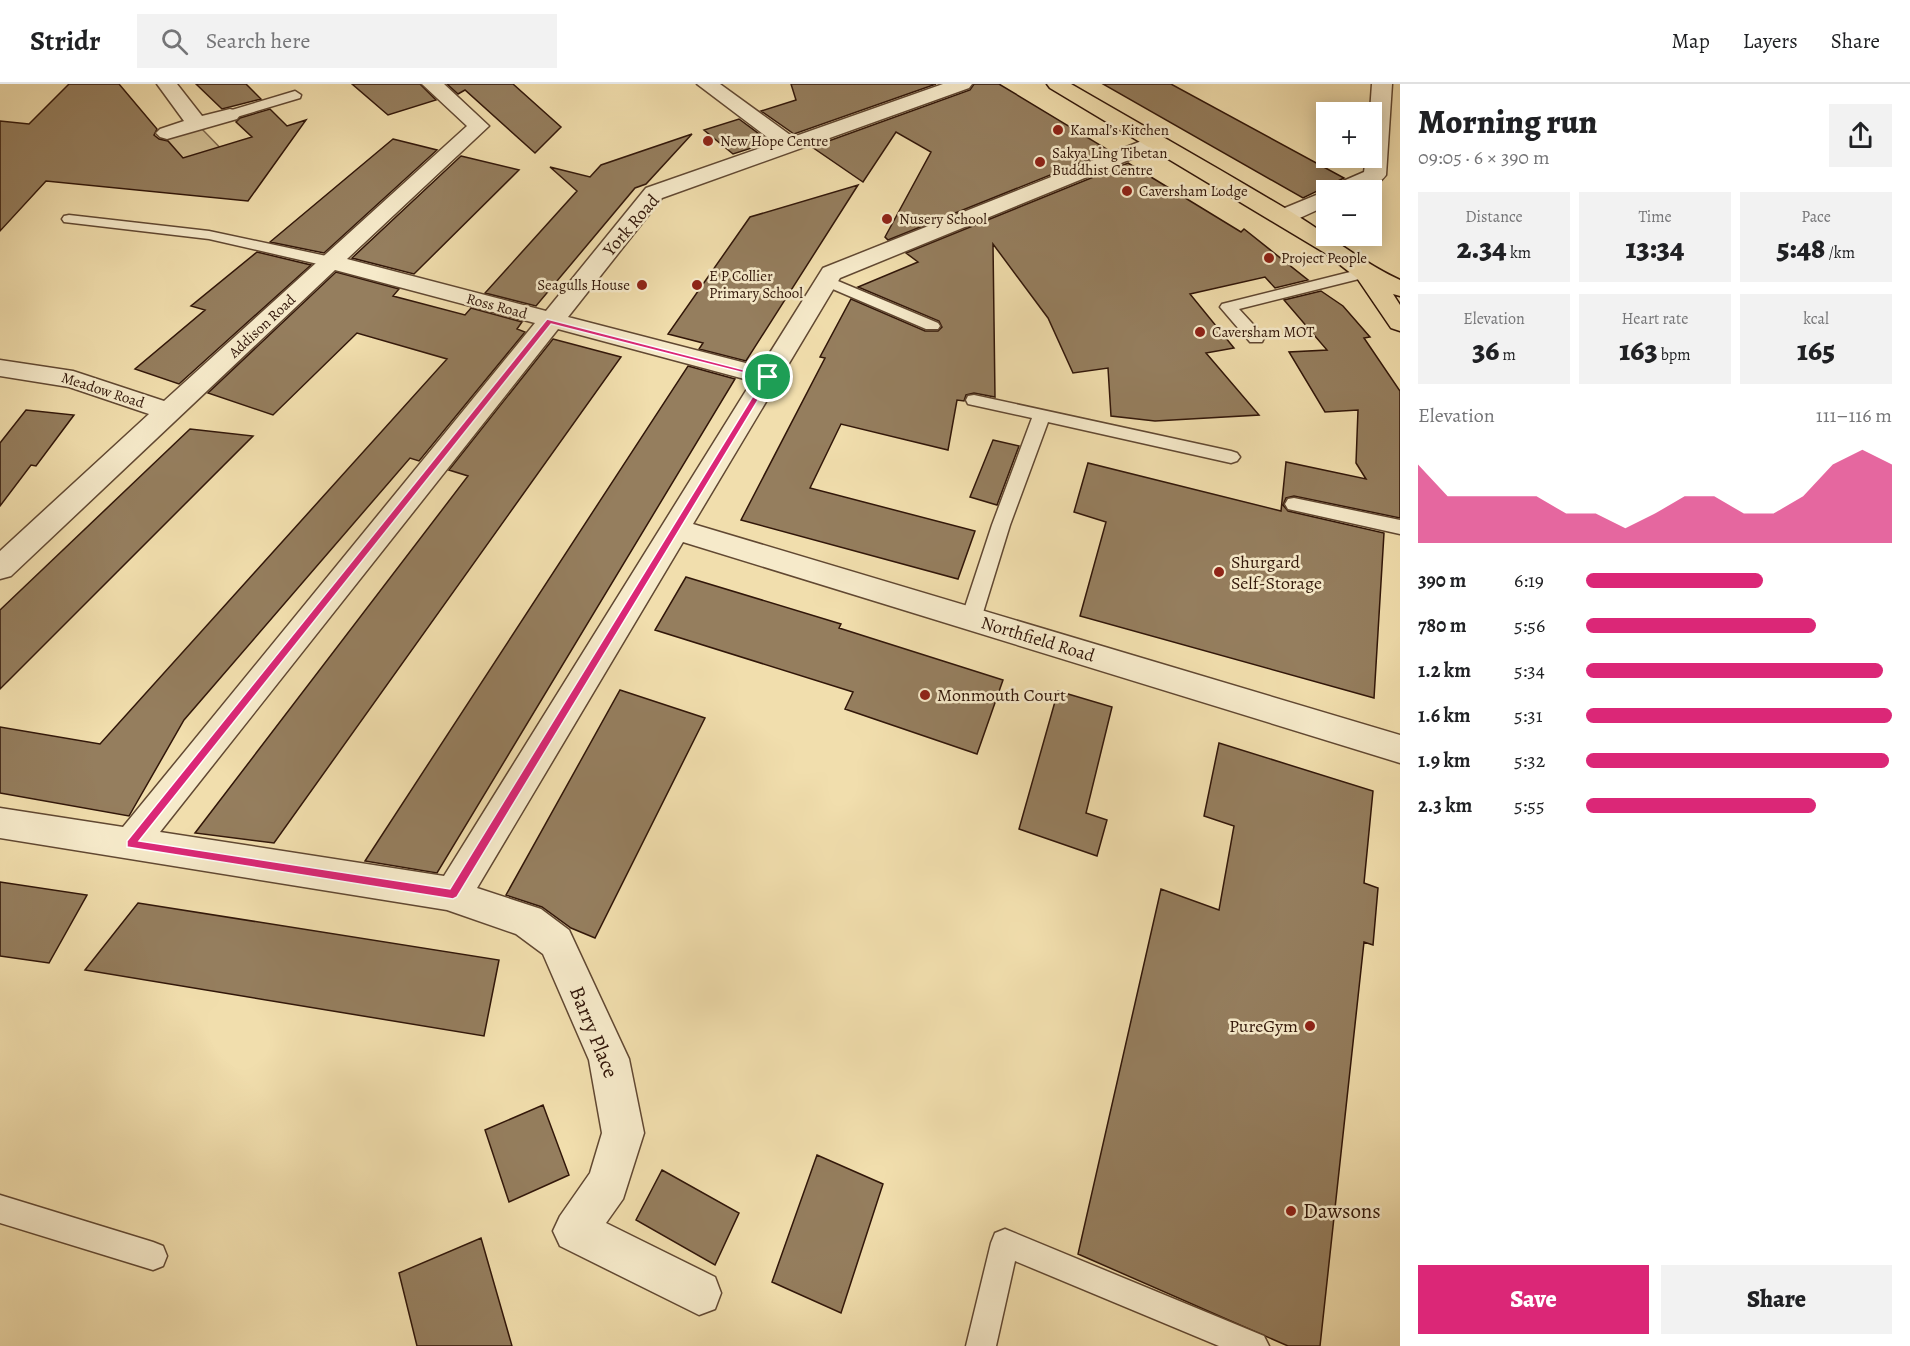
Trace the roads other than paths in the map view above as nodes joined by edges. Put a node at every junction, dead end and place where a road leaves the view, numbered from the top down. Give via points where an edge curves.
1 (167, 84) edge
2 (432, 84) edge
3 (707, 84) edge
4 (962, 84) edge
5 (1057, 84) edge
6 (1382, 84) edge
7 (295, 95) dead end
8 (230, 115) joint
9 (197, 124) junction
10 (167, 133) dead end
11 (1156, 142) junction
12 (790, 144) junction
13 (1364, 180) edge
14 (1316, 202) edge
15 (1283, 217) junction
16 (69, 219) dead end
17 (331, 262) junction
18 (1366, 273) junction
19 (826, 281) junction
20 (1400, 289) edge
21 (550, 321) junction
22 (1400, 324) edge
23 (932, 326) dead end
24 (1256, 338) dead end
25 (0, 368) edge
26 (768, 377) junction
27 (974, 400) dead end
28 (170, 411) junction
29 (1042, 415) junction
30 (1231, 457) dead end
31 (1294, 504) dead end
32 (1400, 527) edge
33 (675, 529) junction
34 (0, 568) edge
35 (971, 619) junction
36 (1400, 749) edge
37 (0, 824) edge
38 (130, 844) junction
39 (453, 894) junction
40 (0, 1209) edge
41 (153, 1256) dead end
42 (699, 1293) dead end
43 (981, 1346) edge
44 (1254, 1346) edge

1 - 9 street
2 - 17 street, Addison Road via 479,126
3 - 12 street
4 - 12 street, York Road
5 - 11 main road
6 - 13 street via 1375,175
7 - 8 lane
8 - 9 street
9 - 10 street
11 - 15 main road
11 - 19 street via 831,273
12 - 21 street, York Road via 654,193
14 - 15 street
15 - 18 main road
16 - 17 lane via 208,235
17 - 21 street, Ross Road
17 - 28 street, Addison Road
18 - 20 main road
18 - 22 main road
18 - 24 lane via 1228,307
19 - 23 lane
19 - 26 street
21 - 26 street, Ross Road
21 - 38 street, York Road
25 - 28 street, Meadow Road via 73,379
26 - 33 street
27 - 29 lane
28 - 34 street, Addison Road
29 - 30 lane
29 - 35 lane
31 - 32 lane
33 - 35 street, Northfield Road
33 - 39 street
35 - 36 street, Northfield Road
37 - 38 street
38 - 39 street
39 - 42 street, Barry Place via 528,921 556,942 609,1059 623,1133 608,1184 574,1231
40 - 41 lane
43 - 44 lane via 1005,1243

